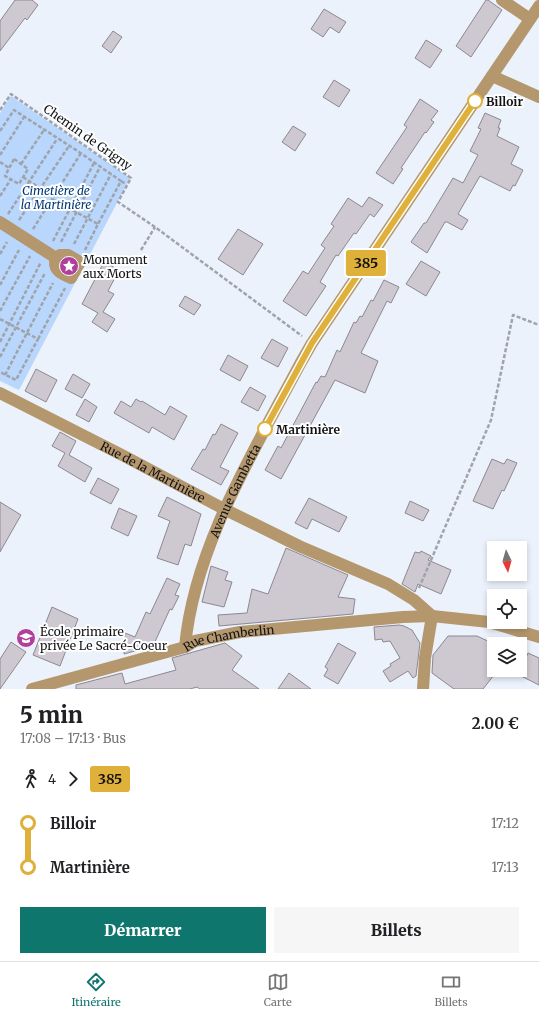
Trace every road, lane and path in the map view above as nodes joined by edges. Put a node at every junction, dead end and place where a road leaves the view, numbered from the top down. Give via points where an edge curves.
1 (502, 0) edge
2 (539, 6) edge
3 (530, 18) junction
4 (492, 76) junction
5 (539, 97) edge
6 (0, 110) edge
7 (24, 117) junction
8 (44, 130) junction
9 (0, 131) edge
10 (57, 139) junction
11 (69, 146) junction
12 (0, 154) edge
13 (81, 154) junction
14 (0, 162) edge
15 (21, 164) junction
16 (100, 167) junction
17 (9, 168) junction
18 (111, 174) junction
19 (23, 177) junction
20 (11, 179) junction
21 (29, 181) junction
22 (121, 181) junction
23 (126, 184) dead end
24 (41, 189) junction
25 (0, 196) edge
26 (76, 212) junction
27 (87, 218) junction
28 (1, 223) edge
29 (98, 224) junction
30 (155, 227) junction
31 (13, 230) junction
32 (36, 245) junction
33 (140, 250) dead end
34 (0, 254) edge
35 (79, 262) junction
36 (60, 264) junction
37 (0, 312) edge
38 (0, 319) edge
39 (539, 325) edge
40 (16, 327) junction
41 (27, 333) junction
42 (38, 339) junction
43 (312, 343) junction
44 (0, 358) edge
45 (0, 372) edge
46 (6, 375) junction
47 (0, 393) edge
48 (224, 509) junction
49 (414, 600) junction
50 (432, 616) junction
51 (539, 637) edge
52 (185, 647) junction
53 (32, 689) edge
54 (423, 689) edge

1 - 3 street
2 - 3 street, Avenue Gambetta
3 - 4 street, Avenue Gambetta
4 - 5 street
4 - 43 street, Avenue Gambetta
6 - 30 path, Chemin de Grigny via 11,94 131,178 118,202
7 - 8 path
7 - 9 path via 14,110
7 - 12 path
8 - 10 path
8 - 15 path
10 - 11 path
10 - 21 path
11 - 13 path
11 - 24 path
13 - 16 path
13 - 26 path via 52,199
14 - 17 path
15 - 17 path via 14,159
15 - 19 path via 28,169
16 - 18 path
16 - 26 path
17 - 20 path via 5,176
18 - 22 path
18 - 27 path
19 - 20 path via 19,184
19 - 21 path
20 - 25 path
21 - 24 path
21 - 28 path
22 - 23 path
22 - 29 path
24 - 31 path
26 - 27 path
26 - 36 path
27 - 29 path
27 - 36 path
28 - 31 street
29 - 35 path
30 - 33 path
30 - 43 path, Chemin de Grigny
31 - 32 street
31 - 34 path
32 - 36 street
32 - 37 path
35 - 36 street
35 - 36 street via 71,278
36 - 40 path via 46,272
36 - 41 path
36 - 42 path
38 - 40 path
39 - 49 path via 513,315 491,420
40 - 41 path
40 - 44 path
41 - 42 path
41 - 46 path
42 - 46 path via 16,380
43 - 48 street, Avenue Gambetta
45 - 46 path
47 - 48 street, Rue de la Martinière
48 - 49 street, Rue de la Martinière via 299,546 388,584
48 - 52 street, Avenue Gambetta via 202,567
49 - 50 street, Rue de la Martinière
50 - 51 street, Rue Chamberlin via 489,622
50 - 52 street, Rue Chamberlin via 240,632 195,641
50 - 54 street
52 - 53 street, Rue Chamberlin

